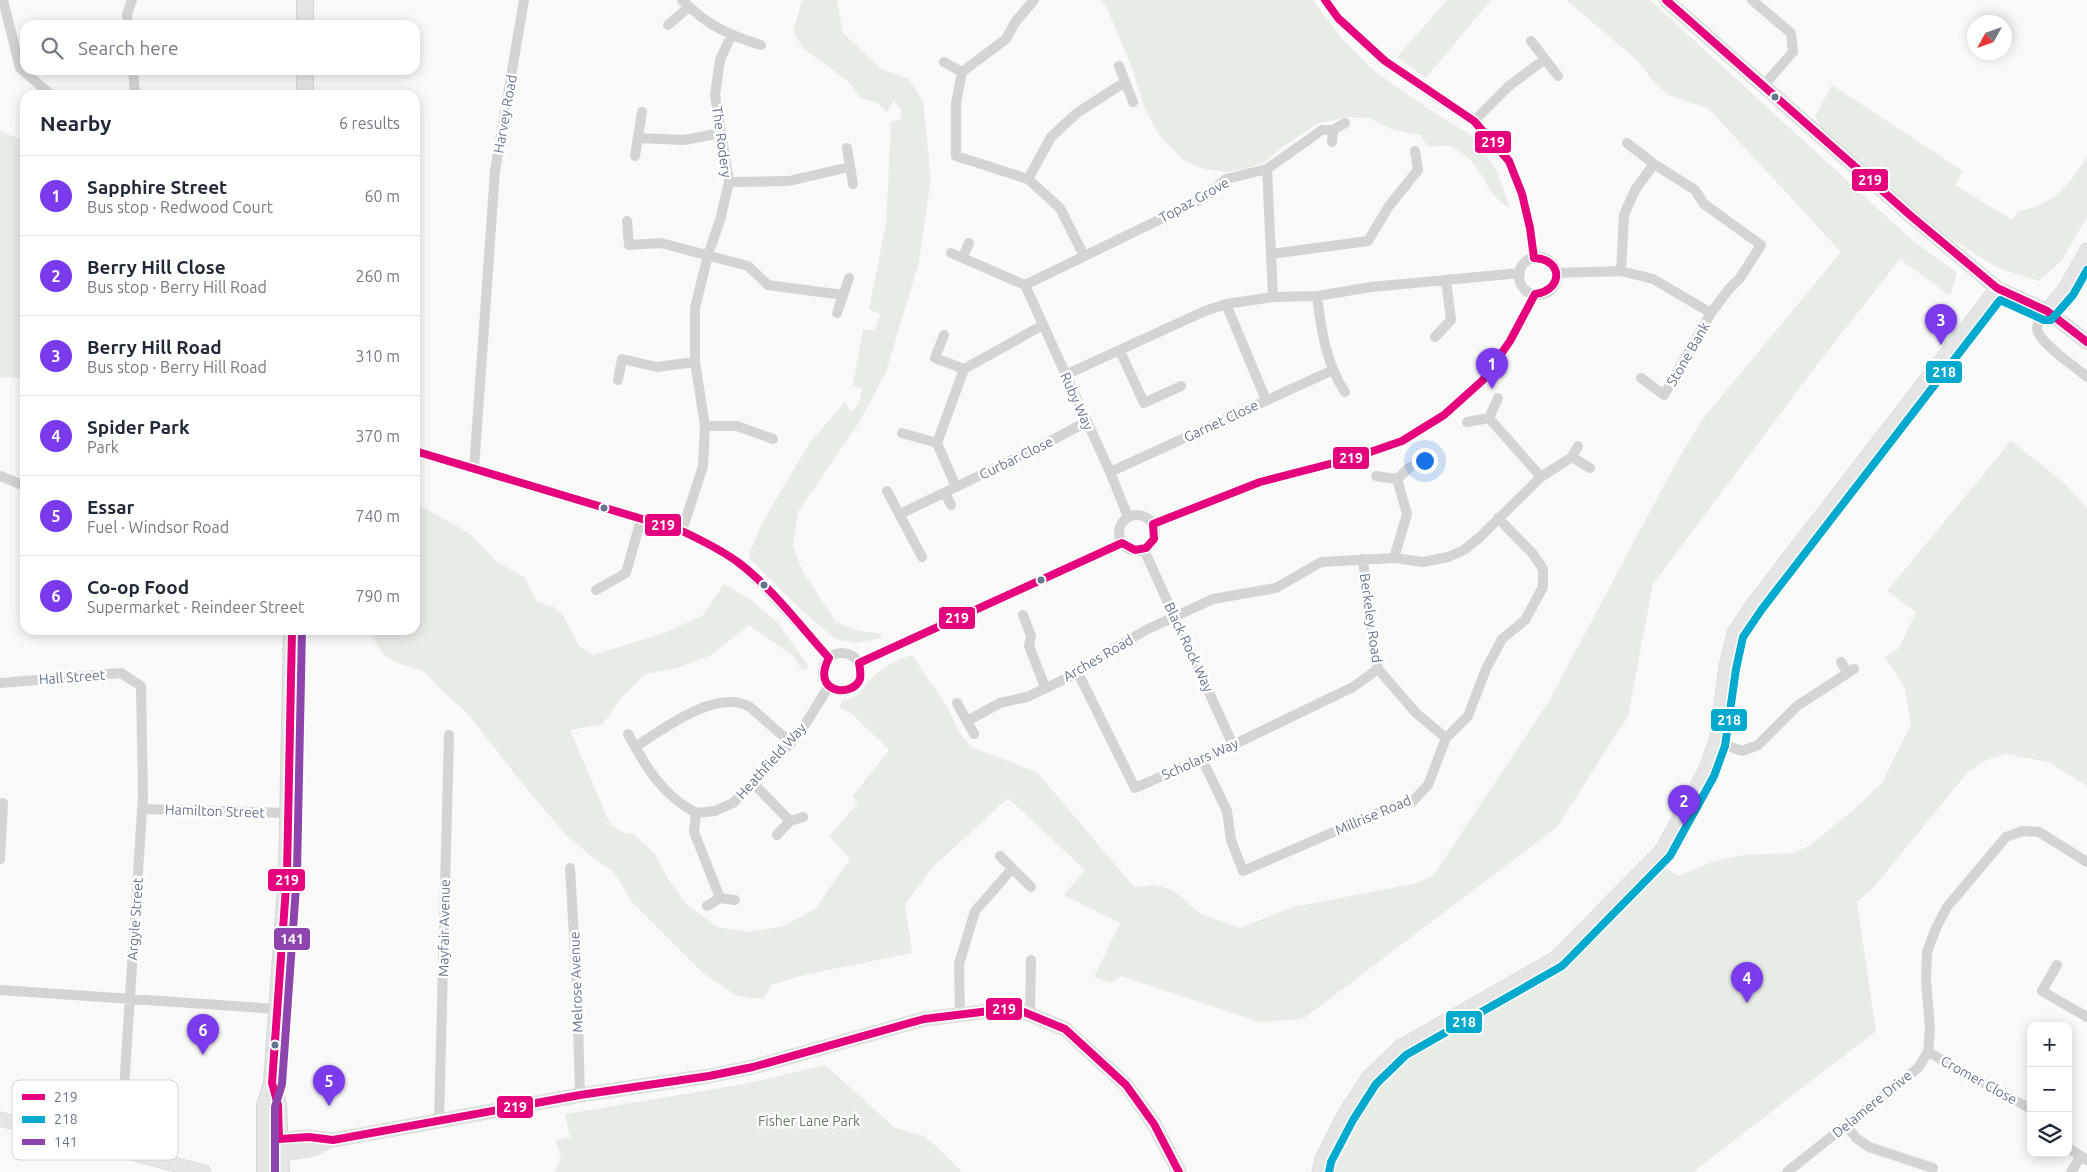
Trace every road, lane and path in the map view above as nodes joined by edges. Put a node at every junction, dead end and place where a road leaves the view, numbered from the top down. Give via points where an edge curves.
1 (3, 0) edge
2 (132, 0) edge
3 (305, 0) edge
4 (524, 0) edge
5 (1034, 0) edge
6 (1326, 0) edge
7 (1666, 0) edge
8 (1752, 0) edge
9 (686, 3) edge
10 (128, 20) edge
11 (305, 20) edge
12 (668, 25) dead end
13 (731, 36) junction
14 (1531, 41) dead end
15 (761, 46) dead end
16 (1545, 59) junction
17 (944, 62) dead end
18 (1119, 66) dead end
19 (20, 68) edge
20 (962, 72) junction
21 (28, 75) edge
22 (134, 75) edge
23 (305, 75) edge
24 (1558, 76) dead end
25 (1126, 82) junction
26 (1763, 86) junction
27 (45, 90) edge
28 (135, 90) edge
29 (305, 90) edge
30 (1133, 102) dead end
31 (642, 112) dead end
32 (1474, 121) junction
33 (1345, 123) dead end
34 (1333, 130) junction
35 (721, 133) junction
36 (638, 138) junction
37 (1332, 142) dead end
38 (1626, 143) dead end
39 (847, 148) dead end
40 (1415, 151) dead end
41 (635, 156) dead end
42 (1654, 164) junction
43 (849, 167) junction
44 (1266, 169) junction
45 (1418, 170) junction
46 (1429, 176) dead end
47 (1028, 179) junction
48 (729, 182) junction
49 (853, 184) dead end
50 (626, 222) dead end
51 (969, 243) dead end
52 (2087, 250) edge
53 (951, 253) dead end
54 (1271, 254) junction
55 (708, 255) junction
56 (1084, 256) junction
57 (963, 257) junction
58 (1534, 258) junction
59 (1621, 271) junction
60 (1520, 273) junction
61 (1557, 273) junction
62 (849, 278) dead end
63 (1446, 280) junction
64 (1025, 285) junction
65 (1997, 288) junction
66 (1535, 294) junction
67 (843, 295) junction
68 (1317, 296) junction
69 (1274, 297) junction
70 (1226, 304) junction
71 (2047, 311) junction
72 (836, 313) dead end
73 (1711, 313) junction
74 (1043, 325) junction
75 (944, 335) dead end
76 (1435, 337) dead end
77 (2087, 342) edge
78 (1120, 351) junction
79 (695, 362) junction
80 (964, 369) junction
81 (1333, 370) junction
82 (1065, 375) junction
83 (2087, 377) edge
84 (1641, 378) dead end
85 (618, 380) dead end
86 (1181, 386) dead end
87 (1345, 392) dead end
88 (1498, 398) dead end
89 (1266, 400) junction
90 (1489, 418) junction
91 (1086, 422) junction
92 (1467, 422) dead end
93 (705, 426) junction
94 (902, 433) dead end
95 (772, 439) dead end
96 (937, 443) junction
97 (1578, 446) dead end
98 (420, 453) edge
99 (1572, 457) junction
100 (1410, 467) dead end
101 (1590, 468) dead end
102 (474, 469) junction
103 (1110, 472) junction
104 (0, 476) edge
105 (1376, 476) dead end
106 (1541, 476) junction
107 (1397, 479) junction
108 (20, 484) edge
109 (956, 487) junction
110 (886, 491) dead end
111 (945, 493) junction
112 (951, 505) dead end
113 (900, 514) junction
114 (1128, 517) junction
115 (1498, 518) junction
116 (641, 519) junction
117 (1153, 524) junction
118 (682, 531) junction
119 (1122, 543) junction
120 (1144, 550) junction
121 (922, 557) dead end
122 (1394, 558) junction
123 (1363, 559) junction
124 (596, 590) dead end
125 (1023, 615) dead end
126 (1174, 616) junction
127 (292, 635) edge
128 (829, 658) junction
129 (1841, 662) dead end
130 (859, 663) junction
131 (1378, 669) junction
132 (1078, 673) junction
133 (0, 683) edge
134 (141, 686) joint
135 (829, 686) junction
136 (1045, 687) junction
137 (957, 703) dead end
138 (967, 721) junction
139 (628, 734) dead end
140 (974, 734) dead end
141 (449, 735) dead end
142 (1446, 738) junction
143 (1716, 742) junction
144 (791, 743) junction
145 (1234, 745) junction
146 (635, 747) junction
147 (1202, 759) junction
148 (752, 783) junction
149 (3, 803) dead end
150 (142, 809) junction
151 (288, 813) junction
152 (696, 813) junction
153 (803, 817) dead end
154 (790, 821) junction
155 (777, 835) dead end
156 (1000, 856) dead end
157 (0, 859) edge
158 (2087, 862) edge
159 (570, 868) dead end
160 (1012, 870) junction
161 (1031, 887) dead end
162 (720, 898) junction
163 (735, 900) dead end
164 (707, 906) dead end
165 (1031, 960) dead end
166 (2057, 964) dead end
167 (0, 990) edge
168 (130, 999) junction
169 (276, 1009) junction
170 (960, 1014) junction
171 (1030, 1015) junction
172 (2087, 1017) edge
173 (1928, 1052) junction
174 (125, 1080) edge
175 (580, 1095) junction
176 (2027, 1107) edge
177 (439, 1120) junction
178 (1846, 1125) junction
179 (2072, 1150) edge
180 (270, 1153) edge
181 (2084, 1158) edge
182 (148, 1160) edge
183 (1933, 1168) dead end
184 (177, 1169) edge
185 (204, 1172) edge
186 (281, 1172) edge
187 (1179, 1172) edge
188 (1319, 1172) edge
189 (1787, 1172) edge
190 (2071, 1172) edge

1 - 19 street
2 - 10 street
3 - 11 main road
4 - 102 street, Harvey Road via 495,171
5 - 20 street via 1006,39
6 - 32 street via 1338,18 1385,61
7 - 26 street
8 - 26 street via 1792,33 1793,52
9 - 12 street
9 - 13 street
13 - 15 street
13 - 35 street, The Rodery via 720,60 715,94
14 - 16 street
16 - 24 street
16 - 32 street via 1509,86
17 - 20 street
18 - 25 street
20 - 47 street via 956,102 956,156
21 - 27 street
22 - 28 street
23 - 29 main road
25 - 30 street
25 - 47 street via 1076,113 1051,138
26 - 65 street
31 - 36 street
32 - 58 street via 1509,161 1522,194
33 - 34 street, Topaz Grove
34 - 37 street
34 - 44 street, Topaz Grove via 1322,130
35 - 36 street via 684,140
35 - 48 street, The Rodery
36 - 41 street
38 - 42 street
39 - 43 street
40 - 45 street
42 - 59 street via 1635,190 1624,215
42 - 73 street, Stone Bank via 1695,190 1704,204 1761,245 1740,278
43 - 48 street via 789,181
43 - 49 street
44 - 54 street
44 - 56 street, Topaz Grove via 1226,179 1204,198
45 - 46 street
45 - 54 street via 1389,206 1368,241
47 - 56 street via 1060,208
48 - 55 street, The Rodery
50 - 55 street via 629,245 661,242
51 - 57 street
52 - 71 street via 2065,289
53 - 57 street
54 - 69 street
55 - 67 street via 748,266 768,286
55 - 79 street, The Rodery via 695,308
56 - 64 street, Topaz Grove
57 - 64 street
58 - 60 street via 1526,262
58 - 61 street via 1544,258
59 - 61 street, Stone Bank
59 - 73 street, Stone Bank via 1653,278
60 - 63 street
60 - 66 street via 1523,287
61 - 66 street via 1557,279 1547,293
62 - 67 street
63 - 68 street
63 - 76 street via 1451,320
64 - 74 street, Ruby Way
65 - 71 street
65 - 143 street via 1754,602 1734,633
66 - 117 street via 1484,380 1444,414 1402,441 1353,458 1260,482
67 - 72 street
68 - 69 street
68 - 81 street via 1321,331
69 - 70 street
70 - 78 street
70 - 89 street
71 - 77 street
71 - 83 street via 2039,322 2038,334
73 - 84 street, Stone Bank via 1664,396
74 - 80 street
74 - 82 street, Ruby Way
75 - 80 street via 936,358
78 - 82 street
78 - 86 street via 1144,403
79 - 85 street via 657,367 622,359
79 - 93 street, The Rodery
80 - 96 street
81 - 87 street
81 - 89 street, Garnet Close
82 - 91 street, Ruby Way
88 - 90 street
89 - 103 street, Garnet Close
90 - 92 street
90 - 106 street
91 - 103 street, Ruby Way
91 - 109 street, Curbar Close
93 - 95 street via 737,426
93 - 118 street, The Rodery via 703,466
94 - 96 street
96 - 109 street
97 - 99 street
98 - 102 street
99 - 101 street
99 - 106 street, Arches Road
100 - 107 street
102 - 116 street
103 - 114 street, Ruby Way
104 - 108 street
105 - 107 street
106 - 115 street, Arches Road
107 - 122 street via 1407,514
109 - 111 street, Curbar Close
110 - 113 street
111 - 112 street
111 - 113 street, Curbar Close
113 - 121 street
114 - 117 street via 1145,516
114 - 119 street via 1118,532
115 - 122 street, Arches Road via 1464,550 1448,557 1423,562
115 - 142 street, Millrise Road via 1544,569 1543,587 1525,620 1502,639 1486,669 1468,716
116 - 118 street
116 - 124 street via 626,573
117 - 120 street via 1153,542
118 - 128 street via 739,563
119 - 120 street via 1132,551
119 - 130 street
120 - 126 street, Black Rock Way
122 - 123 street, Arches Road
123 - 126 street, Arches Road via 1321,562 1276,588 1213,599
123 - 131 street, Berkeley Road
125 - 136 street via 1031,636 1029,646
126 - 132 street, Arches Road via 1111,650
126 - 145 street, Black Rock Way
127 - 151 main road
128 - 130 street via 845,653
128 - 135 street via 823,675
129 - 143 street via 1851,671 1798,706 1758,745 1742,751
130 - 135 street via 861,675 856,686 845,691
131 - 142 street, Berkeley Road via 1416,713
131 - 145 street, Scholars Way via 1353,688
132 - 136 street, Arches Road
132 - 147 street, Scholars Way via 1135,788
133 - 134 street, Hall Street via 121,674
134 - 150 street, Argyle Street
135 - 144 street, Heathfield Way
136 - 138 street, Arches Road via 1000,703
137 - 138 street
138 - 140 street
139 - 146 street
141 - 177 street, Mayfair Avenue
142 - 147 street, Millrise Road via 1428,785 1412,802 1386,808 1242,871 1230,840 1227,811
143 - 188 street via 1706,771 1662,850 1556,958 1400,1047 1368,1078 1348,1108 1322,1159
144 - 146 street via 750,707 731,702 712,705 680,718
144 - 148 street, Heathfield Way
145 - 147 street, Scholars Way
146 - 152 street via 649,772 670,796
148 - 152 street, Heathfield Way via 732,803 715,812
148 - 154 street
149 - 157 street
150 - 151 street, Hamilton Street
150 - 168 street, Argyle Street
151 - 169 main road via 287,873
152 - 162 street via 694,832
153 - 154 street
154 - 155 street
156 - 160 street
158 - 173 street via 2039,832 2023,831 2006,837 1947,907 1926,952
159 - 175 street, Melrose Avenue
160 - 161 street
160 - 170 street via 974,911 959,964
162 - 163 street
162 - 164 street
165 - 171 street
166 - 172 street via 2042,991
167 - 168 street
168 - 169 street
168 - 174 street, Argyle Street
169 - 180 main road via 272,1083 278,1105
170 - 171 street via 1014,1008
170 - 175 street via 924,1019 753,1067
171 - 187 street via 1066,1029 1126,1085 1154,1124
173 - 176 street, Cromer Close
173 - 178 street, Delamere Drive via 1918,1068
175 - 177 street
177 - 180 street via 333,1140 309,1137
178 - 183 street via 1856,1138 1870,1147
178 - 189 street, Delamere Drive
179 - 181 street
180 - 186 main road
181 - 190 street
182 - 184 street
184 - 185 street

